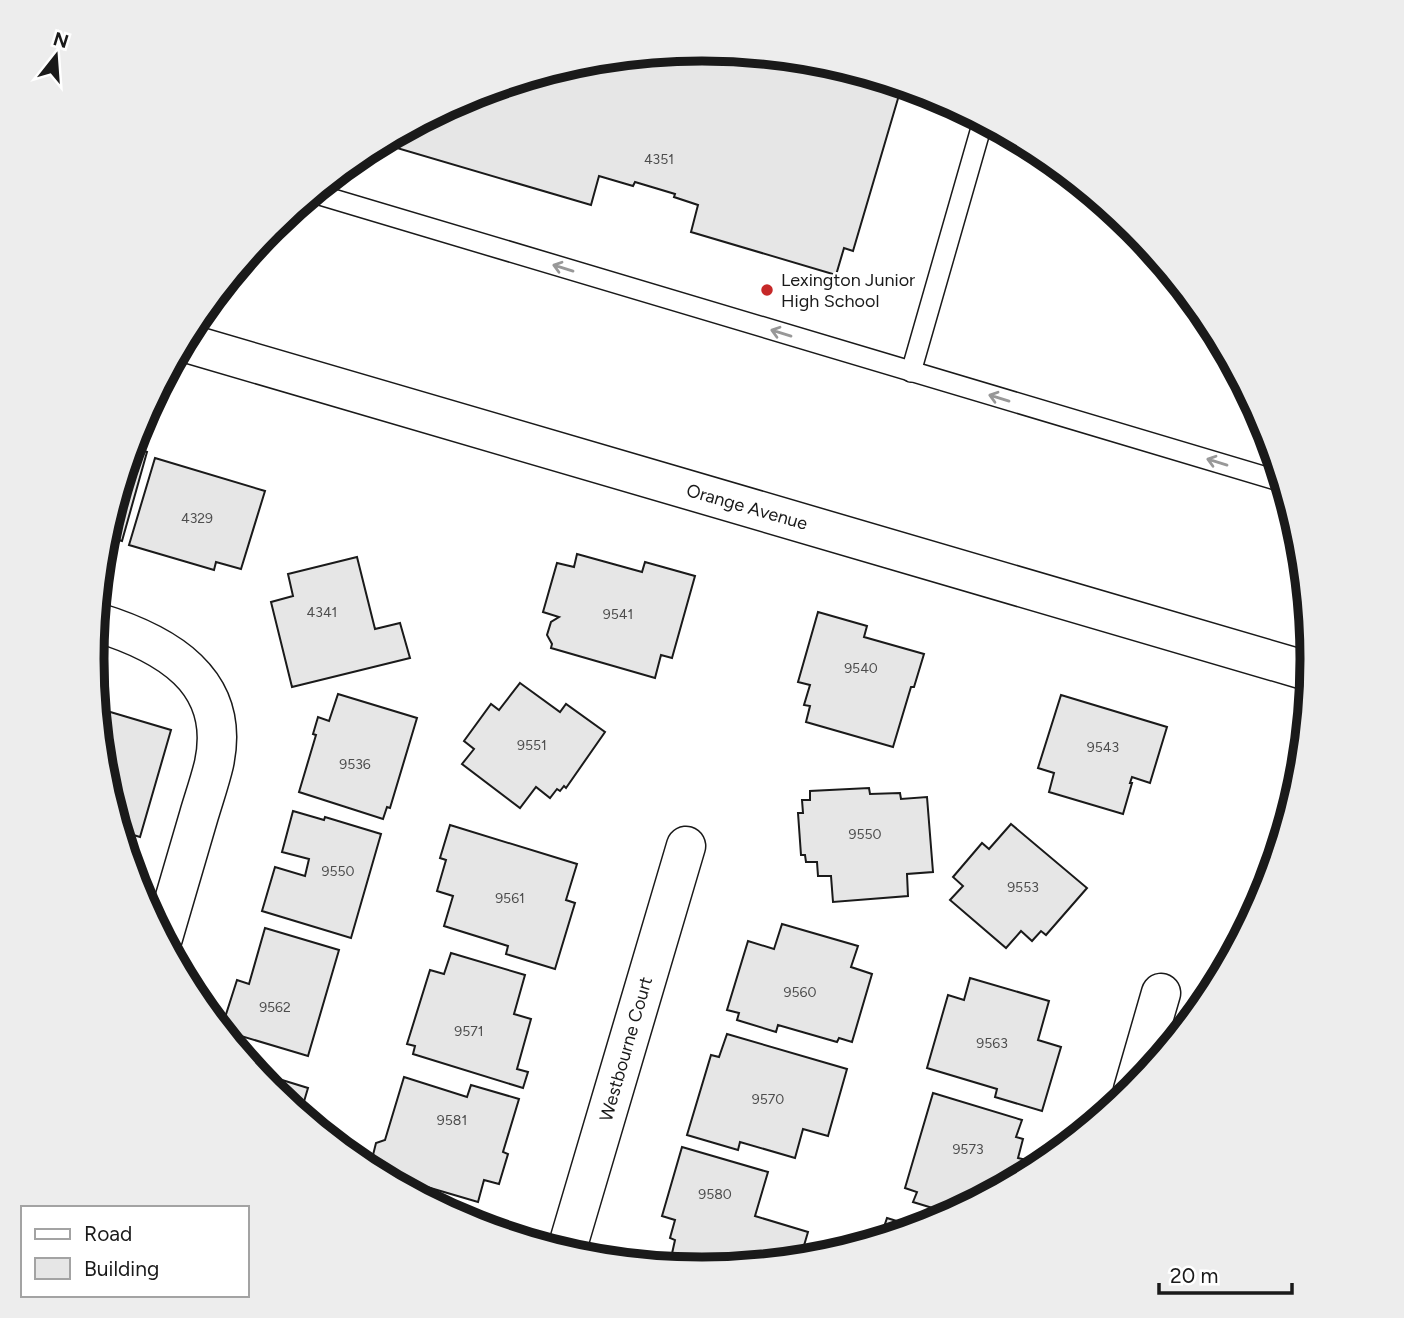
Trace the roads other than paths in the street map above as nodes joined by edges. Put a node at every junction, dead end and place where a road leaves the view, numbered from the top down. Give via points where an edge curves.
1 (980, 130) edge
2 (324, 196) edge
3 (193, 345) edge
4 (911, 372) junction
5 (1271, 479) edge
6 (106, 626) edge
7 (1300, 669) edge
8 (686, 846) dead end
9 (167, 925) edge
10 (1161, 993) dead end
11 (1140, 1065) edge
12 (569, 1241) edge

1 - 4 lane
4 -> 2 lane
3 - 7 main road, Orange Avenue
5 -> 4 lane
6 - 9 main road via 142,639 181,662 207,692 215,714 215,762
8 - 12 main road, Westbourne Court
10 - 11 main road

